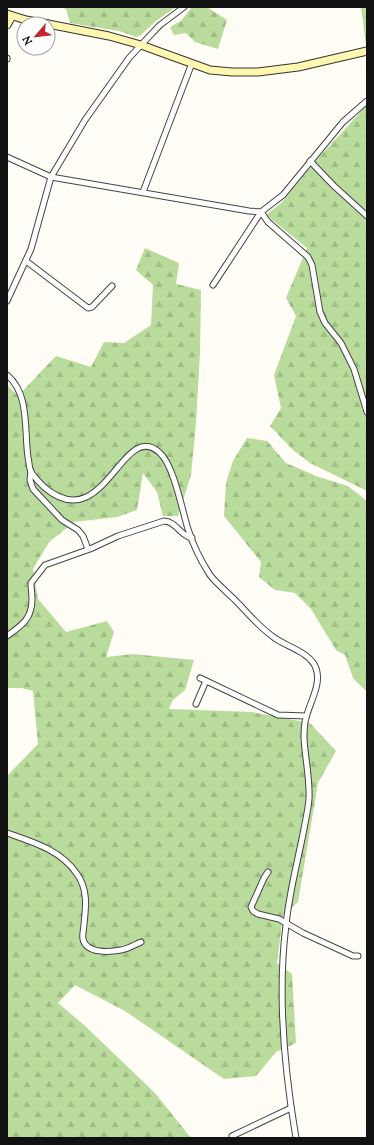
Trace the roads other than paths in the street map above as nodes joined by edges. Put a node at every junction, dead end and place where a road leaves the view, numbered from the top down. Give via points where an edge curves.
1 (184, 7) edge
2 (9, 15) edge
3 (7, 26) edge
4 (56, 26) edge
5 (141, 45) junction
6 (367, 51) edge
7 (192, 64) junction
8 (367, 101) edge
9 (7, 157) edge
10 (310, 162) junction
11 (51, 177) junction
12 (143, 192) junction
13 (261, 212) junction
14 (367, 216) edge
15 (26, 261) junction
16 (213, 285) dead end
17 (112, 286) dead end
18 (7, 301) edge
19 (7, 375) edge
20 (367, 412) edge
21 (31, 471) junction
22 (192, 538) junction
23 (88, 549) junction
24 (7, 636) edge
25 (200, 678) dead end
26 (206, 681) junction
27 (196, 704) dead end
28 (306, 716) junction
29 (7, 833) edge
30 (268, 872) dead end
31 (286, 923) junction
32 (141, 942) dead end
33 (358, 956) dead end
34 (291, 1108) junction
35 (232, 1136) dead end
36 (296, 1138) edge

1 - 5 street via 160,25
2 - 3 street
4 - 5 street
5 - 7 street
5 - 11 street via 85,120
6 - 7 street via 298,67 258,72 210,70
7 - 12 street
8 - 10 street via 343,122
9 - 11 street
10 - 13 street via 283,195
10 - 14 street
11 - 12 street
11 - 15 street
12 - 13 street
13 - 16 street
13 - 20 street via 268,222 308,257 320,312 354,369
15 - 17 street via 88,308
15 - 18 street
19 - 21 street via 19,391 23,403
21 - 22 street via 49,492 74,500 87,497 105,484 129,454 138,447 150,446 165,458
21 - 23 street via 30,480 35,492 62,520 78,530
22 - 23 street via 186,537 169,521 164,521
22 - 28 street via 212,577 272,636 313,663 318,675
23 - 24 street via 45,565 31,583 31,612 26,621
25 - 26 street
26 - 27 street
26 - 28 street via 278,716
28 - 31 street via 304,738 309,802
29 - 32 street via 52,850 77,873 86,897 83,939 87,946 110,951 122,950
30 - 31 street via 251,907 258,914
31 - 33 street via 353,956
31 - 34 street via 281,978 285,1069
34 - 35 street
34 - 36 street

